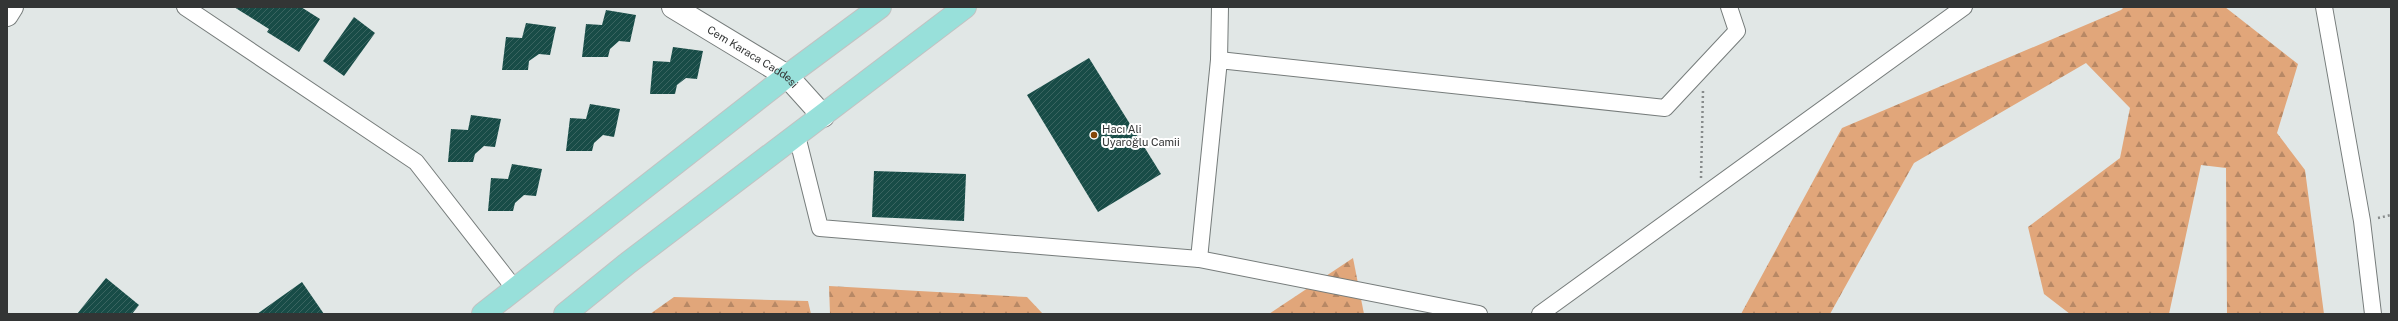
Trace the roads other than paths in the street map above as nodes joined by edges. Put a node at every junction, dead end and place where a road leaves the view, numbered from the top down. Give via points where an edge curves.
1 (12, 7) edge
2 (185, 7) edge
3 (673, 7) edge
4 (880, 7) edge
5 (965, 7) edge
6 (1220, 7) edge
7 (1729, 7) edge
8 (1964, 7) edge
9 (2324, 7) edge
10 (7, 15) edge
11 (1219, 60) junction
12 (788, 76) junction
13 (823, 116) junction
14 (797, 136) junction
15 (1199, 259) junction
16 (515, 289) junction
17 (483, 314) edge
18 (565, 314) edge
19 (1479, 314) edge
20 (1540, 314) edge
21 (2373, 314) edge

1 - 10 street
2 - 16 street via 416,162
3 - 12 street, Cem Karaca Caddesi
4 - 12 main road
5 - 13 main road
6 - 11 street
7 - 11 street via 1737,31 1665,108
8 - 20 street
9 - 21 street via 2362,221
11 - 15 street
12 - 13 street, Cem Karaca Caddesi
12 - 16 main road
13 - 14 main road
14 - 15 street via 820,228
14 - 18 main road via 628,263
15 - 19 street
16 - 17 main road

